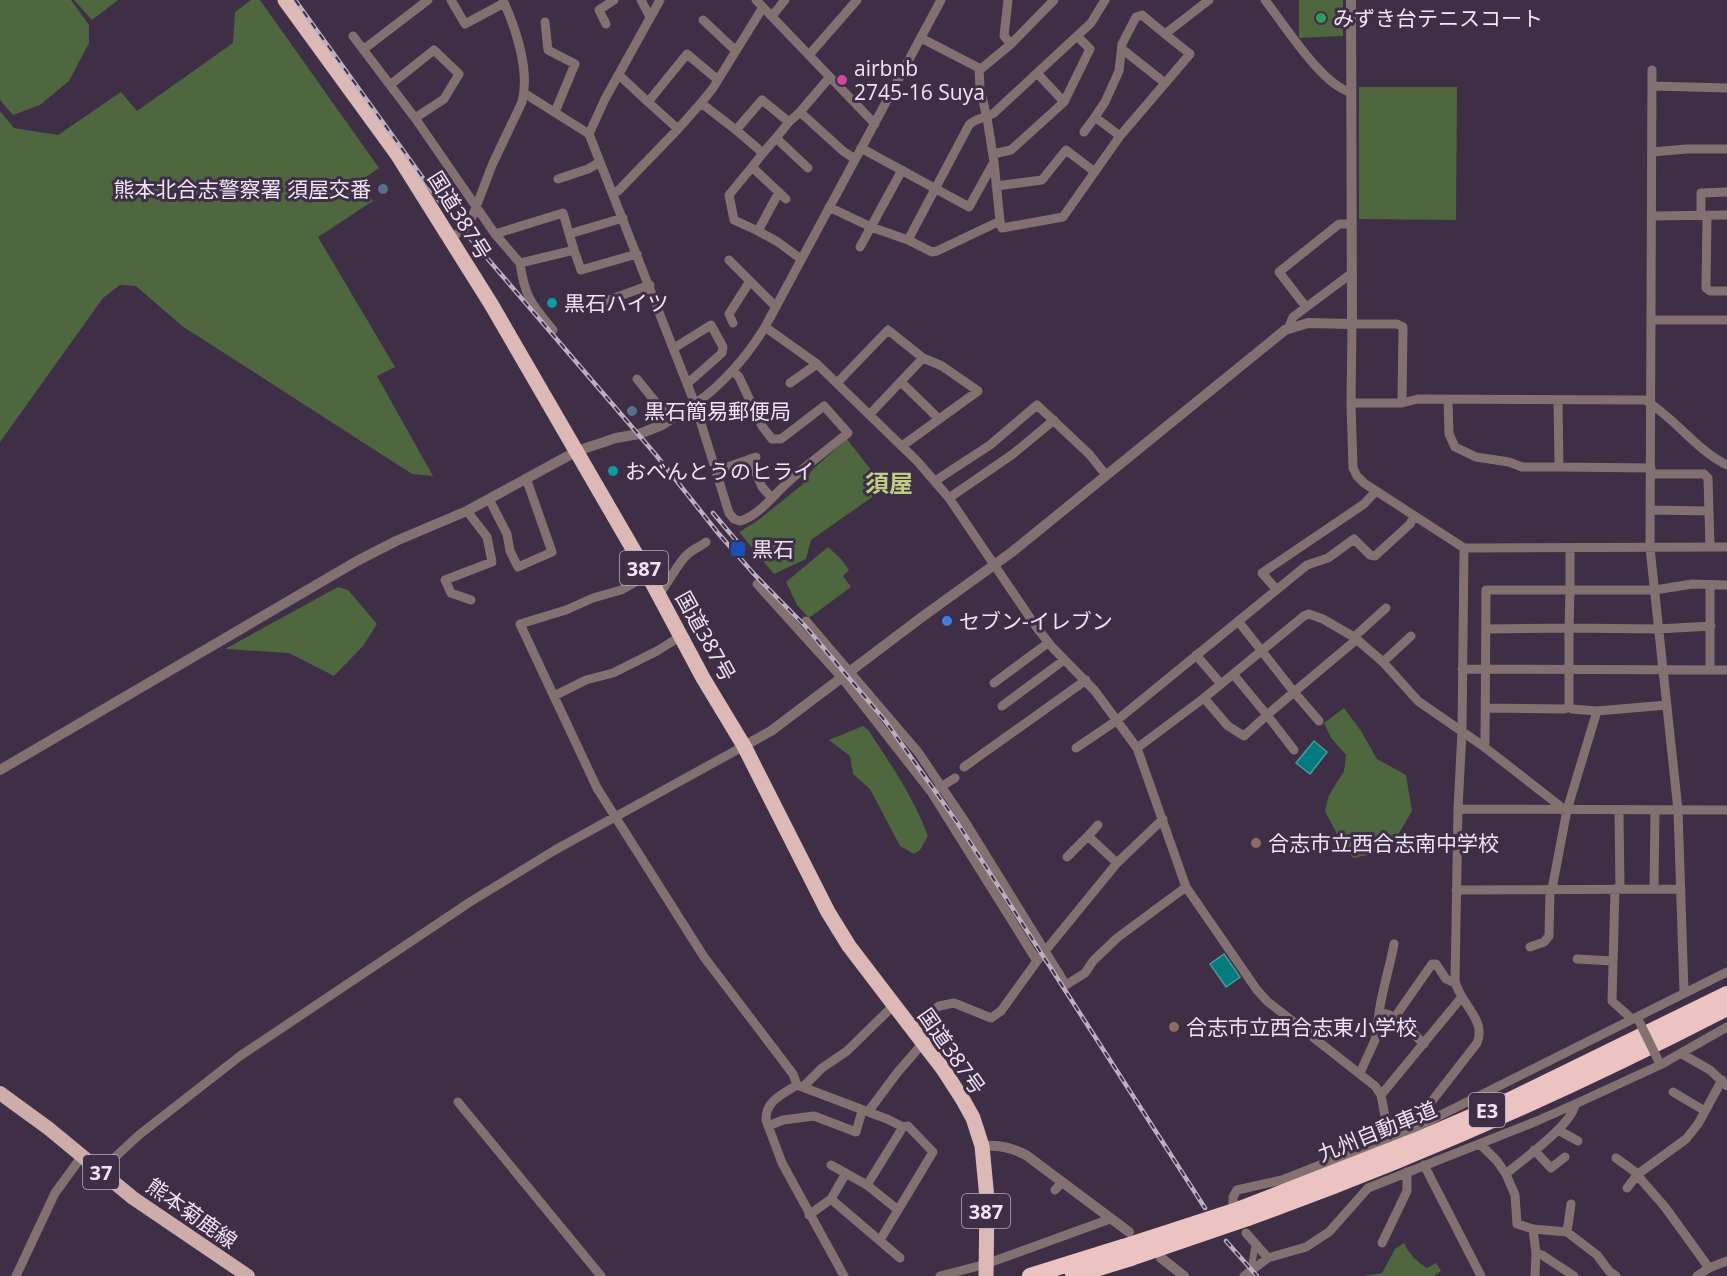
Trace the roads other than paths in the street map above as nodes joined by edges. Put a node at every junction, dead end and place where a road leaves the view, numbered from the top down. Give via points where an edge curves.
1 (285, 0) edge
2 (428, 0) edge
3 (451, 0) edge
4 (614, 0) edge
5 (641, 0) edge
6 (660, 0) edge
7 (756, 0) edge
8 (784, 0) edge
9 (857, 0) edge
10 (941, 0) edge
11 (1008, 0) edge
12 (1054, 0) edge
13 (1105, 0) edge
14 (1209, 0) edge
15 (1265, 0) edge
16 (1351, 0) edge
17 (503, 1) edge
18 (763, 7) junction
19 (772, 16) junction
20 (650, 17) junction
21 (703, 20) dead end
22 (545, 22) dead end
23 (606, 24) dead end
24 (1165, 34) junction
25 (353, 36) dead end
26 (1077, 36) junction
27 (921, 38) junction
28 (1011, 44) junction
29 (364, 49) junction
30 (1122, 49) junction
31 (736, 51) junction
32 (809, 55) junction
33 (979, 68) junction
34 (1652, 70) dead end
35 (1037, 73) junction
36 (619, 75) junction
37 (830, 78) junction
38 (718, 80) junction
39 (1165, 83) junction
40 (390, 85) junction
41 (1652, 86) junction
42 (1727, 88) edge
43 (1350, 92) junction
44 (524, 93) junction
45 (648, 102) junction
46 (1064, 102) junction
47 (701, 104) junction
48 (555, 112) junction
49 (800, 112) junction
50 (1095, 117) junction
51 (415, 118) junction
52 (987, 118) junction
53 (789, 122) junction
54 (875, 124) junction
55 (678, 129) junction
56 (736, 130) junction
57 (1084, 132) dead end
58 (589, 134) junction
59 (1120, 136) junction
60 (776, 138) junction
61 (861, 148) junction
62 (1727, 149) edge
63 (1652, 152) junction
64 (762, 153) junction
65 (993, 158) junction
66 (855, 159) junction
67 (600, 162) junction
68 (752, 167) junction
69 (807, 168) dead end
70 (902, 170) junction
71 (1095, 171) junction
72 (558, 178) dead end
73 (996, 186) junction
74 (935, 188) junction
75 (1727, 192) edge
76 (613, 194) junction
77 (476, 207) junction
78 (829, 207) junction
79 (1704, 215) junction
80 (1727, 215) edge
81 (1653, 216) junction
82 (623, 218) junction
83 (1000, 221) junction
84 (1351, 224) junction
85 (871, 227) junction
86 (758, 231) junction
87 (495, 234) junction
88 (569, 234) junction
89 (450, 239) junction
90 (908, 240) junction
91 (860, 247) dead end
92 (574, 250) junction
93 (637, 254) junction
94 (801, 259) junction
95 (729, 260) dead end
96 (520, 263) junction
97 (1352, 273) junction
98 (750, 282) junction
99 (650, 285) junction
100 (1727, 291) edge
101 (775, 306) junction
102 (1306, 307) junction
103 (587, 308) dead end
104 (1651, 320) junction
105 (1727, 320) edge
106 (733, 324) dead end
107 (1352, 324) junction
108 (765, 327) junction
109 (1288, 329) junction
110 (553, 330) dead end
111 (674, 348) junction
112 (923, 358) junction
113 (817, 364) junction
114 (733, 371) junction
115 (637, 379) dead end
116 (838, 382) junction
117 (900, 382) junction
118 (688, 383) junction
119 (790, 383) dead end
120 (1448, 399) junction
121 (1558, 400) junction
122 (1351, 403) junction
123 (1402, 403) junction
124 (695, 404) junction
125 (1651, 404) junction
126 (870, 414) junction
127 (939, 419) junction
128 (670, 420) junction
129 (1054, 420) junction
130 (902, 446) junction
131 (577, 451) junction
132 (1727, 465) edge
133 (1559, 468) junction
134 (716, 471) junction
135 (1651, 471) junction
136 (1106, 475) junction
137 (526, 478) junction
138 (935, 482) junction
139 (1376, 490) junction
140 (772, 498) junction
141 (949, 498) junction
142 (489, 499) junction
143 (1650, 510) junction
144 (467, 511) junction
145 (1709, 511) junction
146 (1414, 516) junction
147 (706, 542) dead end
148 (1710, 547) junction
149 (1464, 548) junction
150 (1570, 548) junction
151 (1650, 548) junction
152 (1727, 548) edge
153 (994, 566) junction
154 (648, 575) junction
155 (757, 584) dead end
156 (1710, 585) junction
157 (1727, 585) edge
158 (1276, 589) junction
159 (1570, 590) junction
160 (1654, 590) junction
161 (658, 594) junction
162 (471, 600) dead end
163 (1386, 608) dead end
164 (806, 621) dead end
165 (1238, 621) junction
166 (1711, 626) junction
167 (1569, 628) junction
168 (1486, 629) junction
169 (1658, 629) junction
170 (681, 636) junction
171 (1411, 636) dead end
172 (1355, 639) junction
173 (1048, 643) junction
174 (1262, 651) junction
175 (1196, 655) junction
176 (1064, 660) junction
177 (1383, 662) junction
178 (1462, 669) junction
179 (1486, 669) junction
180 (1569, 669) junction
181 (1663, 669) junction
182 (1710, 670) junction
183 (1727, 670) edge
184 (1233, 674) junction
185 (846, 675) junction
186 (1086, 680) junction
187 (994, 683) dead end
188 (1221, 684) junction
189 (1294, 692) junction
190 (554, 696) junction
191 (1204, 698) junction
192 (1667, 705) junction
193 (1002, 706) dead end
194 (1569, 707) junction
195 (1486, 708) junction
196 (1598, 711) junction
197 (1267, 716) junction
198 (1116, 721) junction
199 (1319, 721) dead end
200 (1462, 731) junction
201 (744, 746) junction
202 (1483, 746) junction
203 (1076, 748) dead end
204 (1137, 748) junction
205 (1294, 750) dead end
206 (964, 767) dead end
207 (0, 770) edge
208 (955, 778) dead end
209 (942, 786) junction
210 (932, 793) junction
211 (1458, 809) junction
212 (1565, 810) junction
213 (1619, 810) junction
214 (1655, 810) junction
215 (1678, 810) junction
216 (1727, 810) edge
217 (615, 816) junction
218 (1163, 819) junction
219 (1098, 825) dead end
220 (1088, 836) junction
221 (1067, 857) dead end
222 (1117, 863) junction
223 (1186, 887) junction
224 (1551, 889) junction
225 (1617, 889) junction
226 (1654, 889) junction
227 (1681, 889) junction
228 (1456, 890) junction
229 (1394, 944) dead end
230 (1530, 946) dead end
231 (1046, 952) junction
232 (1577, 959) dead end
233 (1037, 961) junction
234 (1612, 961) junction
235 (1727, 972) edge
236 (1455, 983) junction
237 (1684, 993) junction
238 (1727, 994) edge
239 (1461, 998) junction
240 (894, 1005) junction
241 (1727, 1008) edge
242 (1379, 1013) junction
243 (1395, 1017) junction
244 (1635, 1018) junction
245 (910, 1025) junction
246 (1727, 1027) edge
247 (923, 1043) junction
248 (1424, 1044) junction
249 (1682, 1054) junction
250 (1659, 1063) junction
251 (1360, 1073) junction
252 (1724, 1083) edge
253 (800, 1085) junction
254 (1673, 1092) dead end
255 (0, 1093) edge
256 (1381, 1095) junction
257 (458, 1102) dead end
258 (1575, 1104) junction
259 (865, 1111) junction
260 (1705, 1111) junction
261 (768, 1126) junction
262 (903, 1127) junction
263 (1417, 1127) junction
264 (1558, 1130) junction
265 (1389, 1138) junction
266 (1578, 1141) dead end
267 (1480, 1144) junction
268 (982, 1146) junction
269 (1534, 1150) junction
270 (82, 1156) junction
271 (1565, 1157) dead end
272 (1616, 1158) dead end
273 (831, 1165) dead end
274 (1424, 1165) junction
275 (100, 1171) junction
276 (1407, 1172) junction
277 (846, 1173) junction
278 (1506, 1174) junction
279 (1637, 1174) junction
280 (867, 1185) junction
281 (1626, 1188) dead end
282 (831, 1199) junction
283 (1570, 1203) dead end
284 (898, 1210) junction
285 (809, 1215) junction
286 (1242, 1216) junction
287 (1110, 1219) junction
288 (1533, 1229) junction
289 (1567, 1232) junction
290 (880, 1240) junction
291 (1382, 1243) dead end
292 (1255, 1245) junction
293 (1127, 1246) junction
294 (1536, 1253) junction
295 (900, 1258) dead end
296 (1161, 1258) dead end
297 (1266, 1259) junction
298 (1727, 1261) edge
299 (1253, 1266) junction
300 (1709, 1268) junction
301 (986, 1270) edge
302 (16, 1276) edge
303 (248, 1276) edge
304 (601, 1276) edge
305 (844, 1276) edge
306 (940, 1276) edge
307 (1030, 1276) edge
308 (1073, 1276) edge
309 (1184, 1276) edge
310 (1244, 1276) edge
311 (1481, 1276) edge
312 (1535, 1276) edge
313 (1574, 1276) edge
314 (1616, 1276) edge
315 (1697, 1276) edge

1 - 89 highway, 国道387号 / 387 via 397,154
2 - 29 street
3 - 17 street via 465,24
4 - 23 street via 599,10
5 - 20 street
6 - 20 street
7 - 18 street
8 - 19 street
9 - 32 street
10 - 27 street
11 - 28 street via 1004,36
12 - 28 street
13 - 26 street via 1091,23
14 - 24 street
15 - 43 street via 1322,72 1336,86
16 - 43 street
17 - 44 street via 517,42
18 - 19 street
18 - 31 street
19 - 32 street
20 - 36 street
21 - 31 street
22 - 48 street via 548,50 575,64
24 - 30 street via 1142,15 1136,17
24 - 39 street via 1190,54
25 - 29 street
26 - 35 street
26 - 46 street via 1090,49
27 - 33 street
27 - 54 street
28 - 33 street
29 - 40 street
30 - 39 street
30 - 50 street via 1119,71
31 - 38 street
32 - 37 street
33 - 52 street
34 - 41 street
35 - 46 street
35 - 52 street
36 - 45 street
36 - 58 street
37 - 49 street
37 - 54 street
38 - 45 street via 687,54
38 - 47 street
39 - 59 street
40 - 51 street
40 - 51 street via 434,50 459,74 444,99
41 - 42 street
41 - 63 street
43 - 84 street
44 - 48 street
44 - 77 street
45 - 55 street
46 - 65 street via 1011,150
47 - 55 street
47 - 56 street
48 - 58 street
49 - 53 street
49 - 66 street
50 - 57 street
50 - 59 street
51 - 77 street
52 - 65 street
52 - 74 street via 969,125
53 - 56 street via 762,100
53 - 60 street
54 - 61 street
55 - 76 street
56 - 64 street
58 - 67 street
59 - 71 street
60 - 64 street
60 - 69 street
61 - 66 street
61 - 70 street
62 - 63 street
63 - 81 street
64 - 68 street
65 - 73 street
65 - 74 street via 969,207
66 - 78 street
67 - 72 street
67 - 76 street
68 - 86 street via 782,196
68 - 86 street via 729,195 734,220
70 - 74 street
70 - 85 street
71 - 73 street via 1066,150 1042,180
71 - 83 street via 1063,217 1002,228
73 - 83 street
74 - 90 street
75 - 79 street via 1701,193
76 - 82 street
77 - 87 street
77 - 89 street via 469,225
78 - 85 street
78 - 94 street
79 - 80 street
79 - 81 street
79 - 100 street via 1706,288
81 - 104 street
82 - 88 street
82 - 93 street
83 - 90 street via 937,251
84 - 97 street
84 - 102 street via 1340,224 1279,272
85 - 90 street
85 - 91 street
86 - 94 street
87 - 88 street via 563,213
87 - 96 street
88 - 92 street
89 - 131 highway, 国道387号 / 387
92 - 93 street via 580,270
92 - 96 street
93 - 99 street
94 - 101 street
95 - 98 street
96 - 110 street via 524,288
97 - 102 street
97 - 107 street
98 - 101 street
98 - 106 street via 729,314
99 - 103 street
99 - 111 street
101 - 108 street
102 - 109 street via 1293,317
104 - 105 street
104 - 125 street
107 - 109 street via 1308,323
107 - 122 street
107 - 123 street via 1403,327
108 - 113 street
108 - 114 street
109 - 136 street
111 - 118 street
111 - 118 street via 709,325 723,347 722,353
112 - 116 street via 888,330
112 - 117 street
112 - 127 street via 978,391
113 - 116 street
113 - 119 street
114 - 124 street
114 - 140 street via 740,377 772,439 781,439 824,406 848,433
115 - 128 street
116 - 126 street
117 - 126 street
117 - 127 street
118 - 124 street
120 - 121 street
120 - 123 street
120 - 133 street via 1449,434 1455,447 1476,457 1522,467
121 - 125 street via 1645,400
121 - 133 street
122 - 123 street
122 - 139 street via 1353,468 1357,476
124 - 128 street
124 - 134 street
125 - 132 street
125 - 135 street
126 - 130 street
127 - 130 street
128 - 131 street via 639,434
129 - 136 street
129 - 138 street via 1037,405 990,445
129 - 141 street
130 - 138 street
131 - 137 street
131 - 154 highway, 国道387号 / 387
133 - 135 street
134 - 140 street via 753,458 762,487
134 - 140 street via 734,519 744,520
135 - 143 street
135 - 145 street via 1704,474 1708,478
136 - 153 street
137 - 142 street
137 - 142 street via 552,552 518,567
138 - 141 street
139 - 146 street
139 - 158 street via 1364,504 1262,573
141 - 153 street
142 - 144 street
143 - 145 street
143 - 151 street
144 - 162 street via 487,537 492,562 446,580 451,593
144 - 207 street via 357,561
145 - 148 street
146 - 149 street
146 - 158 street via 1375,556 1354,538 1328,558 1310,563
147 - 161 street via 688,553
148 - 151 street
148 - 152 street
149 - 150 street
149 - 178 street
150 - 151 street
150 - 159 street
151 - 160 street
153 - 173 street
153 - 185 street
154 - 161 highway, 国道387号 / 387
154 - 190 street via 621,590 520,624
155 - 185 street
156 - 157 street
156 - 160 street
156 - 166 street
158 - 165 street
159 - 160 street
159 - 167 street
159 - 168 street via 1486,590
160 - 169 street
161 - 170 highway, 国道387号 / 387
163 - 172 street
164 - 185 street
165 - 174 street
165 - 175 street
166 - 169 street
166 - 182 street
167 - 168 street
167 - 169 street
167 - 180 street
168 - 179 street
169 - 181 street
170 - 190 street via 614,673
170 - 201 highway, 国道387号 / 387
171 - 177 street
172 - 174 street via 1309,614
172 - 177 street
172 - 189 street
173 - 176 street
173 - 187 street
174 - 184 street
174 - 189 street
175 - 188 street
175 - 198 street
176 - 186 street
176 - 193 street
177 - 200 street via 1418,701
178 - 179 street
178 - 200 street
179 - 180 street
179 - 195 street
180 - 181 street
180 - 194 street
181 - 182 street
181 - 192 street
182 - 183 street
184 - 188 street
184 - 197 street
185 - 201 street via 771,731
185 - 209 street via 918,752
185 - 210 street
186 - 198 street
186 - 206 street
188 - 191 street
189 - 197 street
189 - 199 street
190 - 217 street via 597,788
191 - 197 street via 1228,726 1244,736
191 - 204 street
192 - 196 street
192 - 215 street
194 - 195 street
194 - 196 street
195 - 202 street
196 - 212 street
197 - 205 street
198 - 203 street
198 - 204 street
200 - 202 street
200 - 211 street
201 - 217 street
201 - 240 highway, 国道387号 / 387 via 828,912
202 - 212 street
204 - 218 street
208 - 209 street
209 - 210 street
209 - 231 street
210 - 233 street
211 - 212 street
211 - 228 street
212 - 213 street
212 - 224 street
213 - 214 street
213 - 225 street
214 - 215 street
214 - 226 street
215 - 216 street
215 - 227 street
217 - 253 street via 704,957
217 - 275 street via 470,902 240,1056 139,1135
218 - 222 street
218 - 223 street
219 - 220 street
220 - 221 street
220 - 222 street
222 - 231 street
223 - 231 street via 1117,938 1085,973 1066,985
223 - 251 street via 1257,990
224 - 225 street
224 - 228 street
224 - 230 street via 1549,936
225 - 226 street
225 - 234 street
226 - 227 street
227 - 237 street
228 - 236 street
229 - 242 street
231 - 233 street
232 - 234 street
233 - 245 street via 992,1018 954,1003 939,1006
234 - 244 street via 1612,1001
235 - 237 street
236 - 239 street
236 - 243 street via 1432,964
237 - 244 street
238 - 286 highway, 九州自動車道 / E3 via 1514,1098
239 - 248 street
239 - 263 street via 1480,1026 1481,1035 1418,1119
240 - 245 highway, 国道387号 / 387
240 - 253 street via 847,1051
241 - 286 highway, 九州自動車道 / E3 via 1512,1113 1323,1191
242 - 243 street
242 - 251 street via 1375,1040
243 - 248 street
244 - 250 street, bridge
244 - 263 street
245 - 247 highway, 国道387号 / 387
246 - 249 street
247 - 259 street
247 - 268 highway, 国道387号 / 387 via 963,1100
248 - 256 street
249 - 250 street
249 - 252 street
250 - 258 street
251 - 256 street
252 - 260 street
253 - 259 street
253 - 261 street via 771,1103 766,1112
254 - 260 street
255 - 270 main road, 熊本菊鹿線 / 37
256 - 265 street
257 - 304 street
258 - 264 street
258 - 267 street
259 - 261 street via 856,1132 814,1116
259 - 262 street
260 - 279 street via 1686,1139
261 - 285 street
262 - 280 street
262 - 284 street via 908,1126 933,1152
263 - 265 street
264 - 266 street
264 - 269 street
265 - 286 street via 1282,1180 1237,1190 1233,1197
267 - 274 street
267 - 278 street
268 - 287 street via 998,1145 1026,1155 1059,1186
268 - 301 highway, 387 via 987,1198
269 - 271 street via 1551,1168
269 - 278 street
270 - 275 main road, 熊本菊鹿線 / 37
270 - 302 street via 55,1192
272 - 279 street
273 - 277 street
274 - 276 street
274 - 311 street
275 - 303 main road, 熊本菊鹿線 / 37 via 165,1222
276 - 291 street via 1407,1191
276 - 297 street via 1368,1188 1329,1232 1306,1247
277 - 280 street
277 - 282 street
278 - 288 street via 1515,1195 1517,1224
279 - 281 street
279 - 300 street
280 - 284 street
282 - 285 street
282 - 290 street
283 - 289 street
284 - 290 street
285 - 305 street
286 - 292 street
286 - 293 highway, 九州自動車道 / E3, bridge
287 - 293 street
287 - 301 street
288 - 289 street
288 - 294 street
289 - 314 street
290 - 295 street
292 - 297 street
292 - 299 street
293 - 307 highway, 九州自動車道 / E3
293 - 308 highway, 九州自動車道 / E3
294 - 312 street
294 - 313 street
296 - 309 street
297 - 299 street
298 - 300 street
299 - 310 street
300 - 315 street
301 - 306 street

